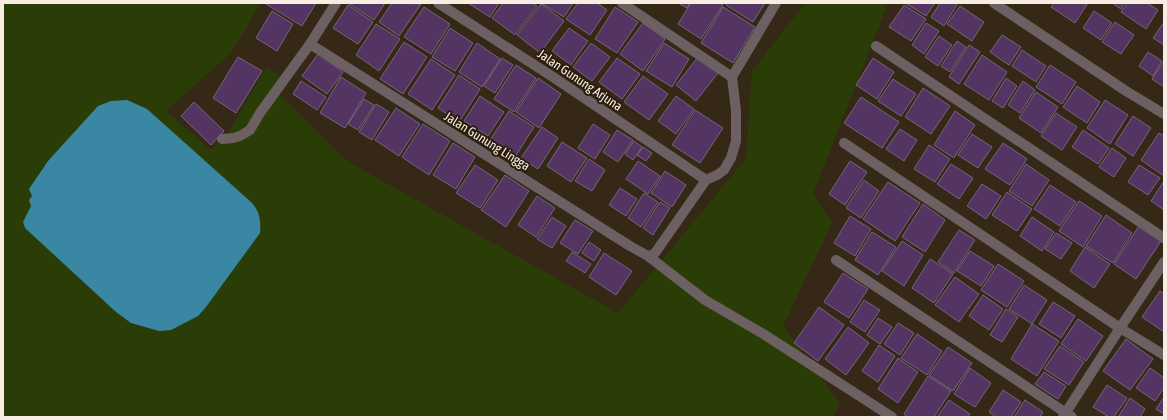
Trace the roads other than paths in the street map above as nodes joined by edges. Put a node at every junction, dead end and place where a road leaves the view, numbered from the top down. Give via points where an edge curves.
1 (336, 3) edge
2 (438, 3) edge
3 (622, 3) edge
4 (776, 3) edge
5 (994, 3) edge
6 (310, 44) junction
7 (876, 46) dead end
8 (732, 77) junction
9 (1164, 114) edge
10 (222, 139) dead end
11 (844, 143) dead end
12 (706, 180) junction
13 (1164, 238) edge
14 (650, 256) junction
15 (836, 260) dead end
16 (1164, 262) edge
17 (1120, 328) junction
18 (1164, 355) edge
19 (1067, 416) edge
20 (892, 417) edge

1 - 6 street
2 - 12 street, Jalan Gunung Arjuna
3 - 8 street
4 - 8 street
5 - 9 street
6 - 10 street via 250,130 234,138
6 - 14 street, Jalan Gunung Lingga via 623,242
7 - 13 street
8 - 12 street via 736,141 724,170
11 - 17 street
12 - 14 street
14 - 20 street, Jalan Gunung Lingga via 705,300 765,335
15 - 19 street
16 - 17 street
17 - 18 street
17 - 19 street

